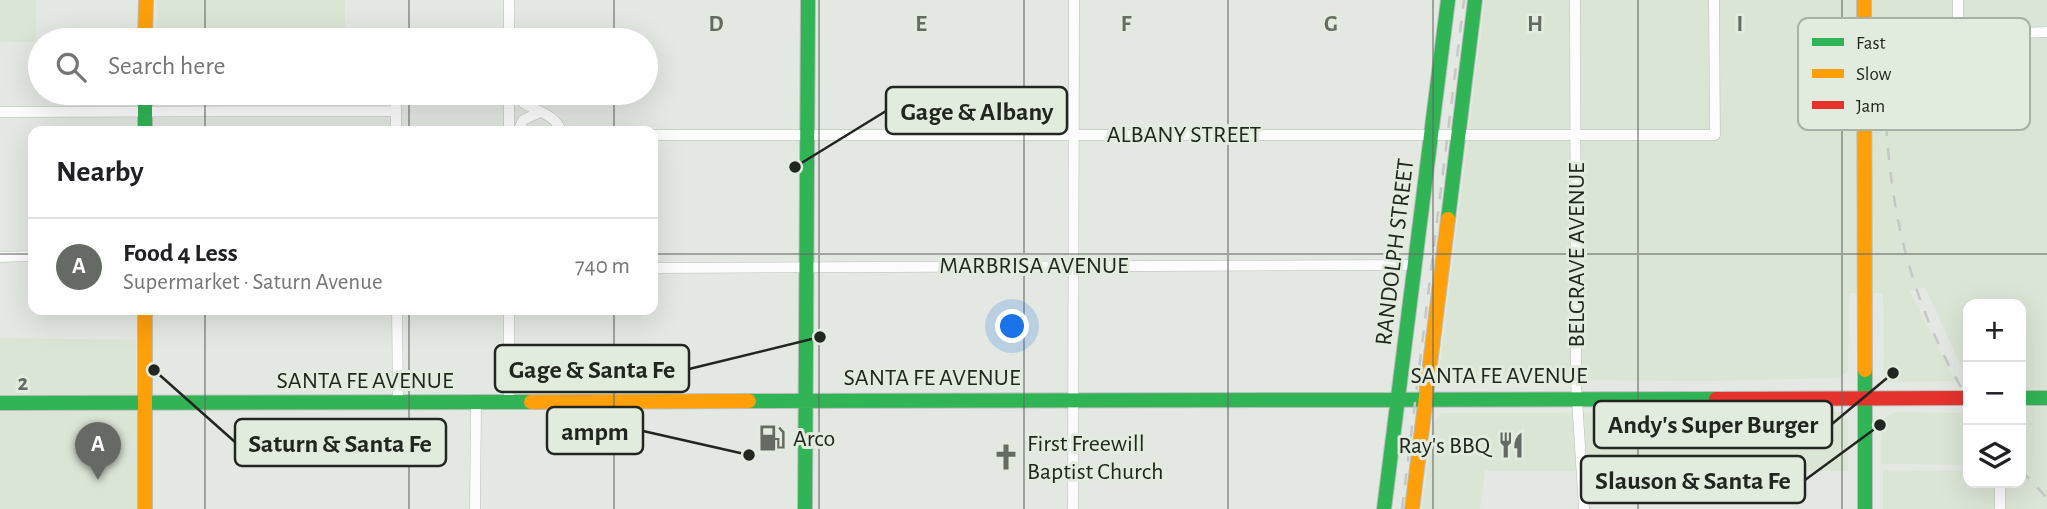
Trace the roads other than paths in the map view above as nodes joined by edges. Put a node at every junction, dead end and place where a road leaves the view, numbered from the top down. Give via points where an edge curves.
1 (146, 0) edge
2 (509, 0) edge
3 (808, 0) edge
4 (1074, 0) edge
5 (1448, 0) edge
6 (1475, 0) edge
7 (1575, 0) edge
8 (1714, 0) edge
9 (1864, 0) edge
10 (1864, 18) edge
11 (145, 28) edge
12 (509, 28) edge
13 (145, 105) edge
14 (396, 105) edge
15 (510, 105) edge
16 (525, 105) edge
17 (145, 111) junction
18 (396, 111) junction
19 (0, 112) edge
20 (539, 113) junction
21 (556, 120) junction
22 (145, 126) edge
23 (396, 126) edge
24 (509, 126) edge
25 (520, 126) edge
26 (559, 126) edge
27 (564, 126) edge
28 (1864, 130) edge
29 (1432, 133) junction
30 (806, 134) junction
31 (1073, 134) junction
32 (658, 135) edge
33 (1459, 136) junction
34 (1575, 136) junction
35 (28, 256) edge
36 (0, 257) edge
37 (806, 265) junction
38 (1073, 265) junction
39 (1416, 265) junction
40 (658, 268) edge
41 (145, 315) edge
42 (397, 315) edge
43 (509, 315) edge
44 (1577, 398) junction
45 (1865, 398) junction
46 (1963, 398) edge
47 (2026, 398) edge
48 (2047, 398) edge
49 (1397, 399) junction
50 (1427, 399) junction
51 (806, 400) junction
52 (1073, 400) junction
53 (146, 402) junction
54 (0, 403) edge
55 (398, 403) junction
56 (476, 403) junction
57 (509, 403) junction
58 (2000, 488) edge
59 (145, 509) edge
60 (475, 509) edge
61 (805, 509) edge
62 (1073, 509) edge
63 (1384, 509) edge
64 (1412, 509) edge
65 (1584, 509) edge
66 (1865, 509) edge
67 (2000, 509) edge

1 - 11 main road
2 - 12 street
3 - 30 main road
4 - 31 street
5 - 29 main road, RANDOLPH STREET
6 - 33 main road, RANDOLPH STREET
7 - 34 street, BELGRAVE AVENUE
8 - 34 street, ALBANY STREET via 1715,135
9 - 10 main road
13 - 17 main road
14 - 18 street
15 - 24 street
16 - 20 street
17 - 18 street
17 - 19 street
17 - 22 main road
18 - 23 street
20 - 21 street
20 - 25 street
21 - 26 street
21 - 27 street
28 - 45 main road
29 - 31 street, ALBANY STREET
29 - 33 street, ALBANY STREET
29 - 39 main road, RANDOLPH STREET
30 - 31 street, ALBANY STREET
30 - 32 street, ALBANY STREET
30 - 37 main road
31 - 38 street
33 - 34 street, ALBANY STREET
33 - 50 main road, RANDOLPH STREET
34 - 44 street, BELGRAVE AVENUE
35 - 36 street
37 - 38 street, MARBRISA AVENUE
37 - 40 street, MARBRISA AVENUE
37 - 51 main road
38 - 39 street, MARBRISA AVENUE
38 - 52 street
39 - 49 main road, RANDOLPH STREET
41 - 53 main road
42 - 55 street
43 - 57 street
44 - 45 main road, SANTA FE AVENUE
44 - 50 main road, SANTA FE AVENUE
44 - 65 street, BELGRAVE AVENUE
45 - 46 main road, SANTA FE AVENUE
45 - 66 main road
47 - 48 main road
49 - 50 main road, SANTA FE AVENUE
49 - 52 main road, SANTA FE AVENUE
49 - 63 main road, RANDOLPH STREET
50 - 64 main road, RANDOLPH STREET
51 - 52 main road, SANTA FE AVENUE
51 - 57 main road, SANTA FE AVENUE
51 - 61 main road
52 - 62 street
53 - 54 main road, SANTA FE AVENUE
53 - 55 main road, SANTA FE AVENUE
53 - 59 main road
55 - 56 main road, SANTA FE AVENUE
56 - 57 main road, SANTA FE AVENUE
56 - 60 street
58 - 67 street

